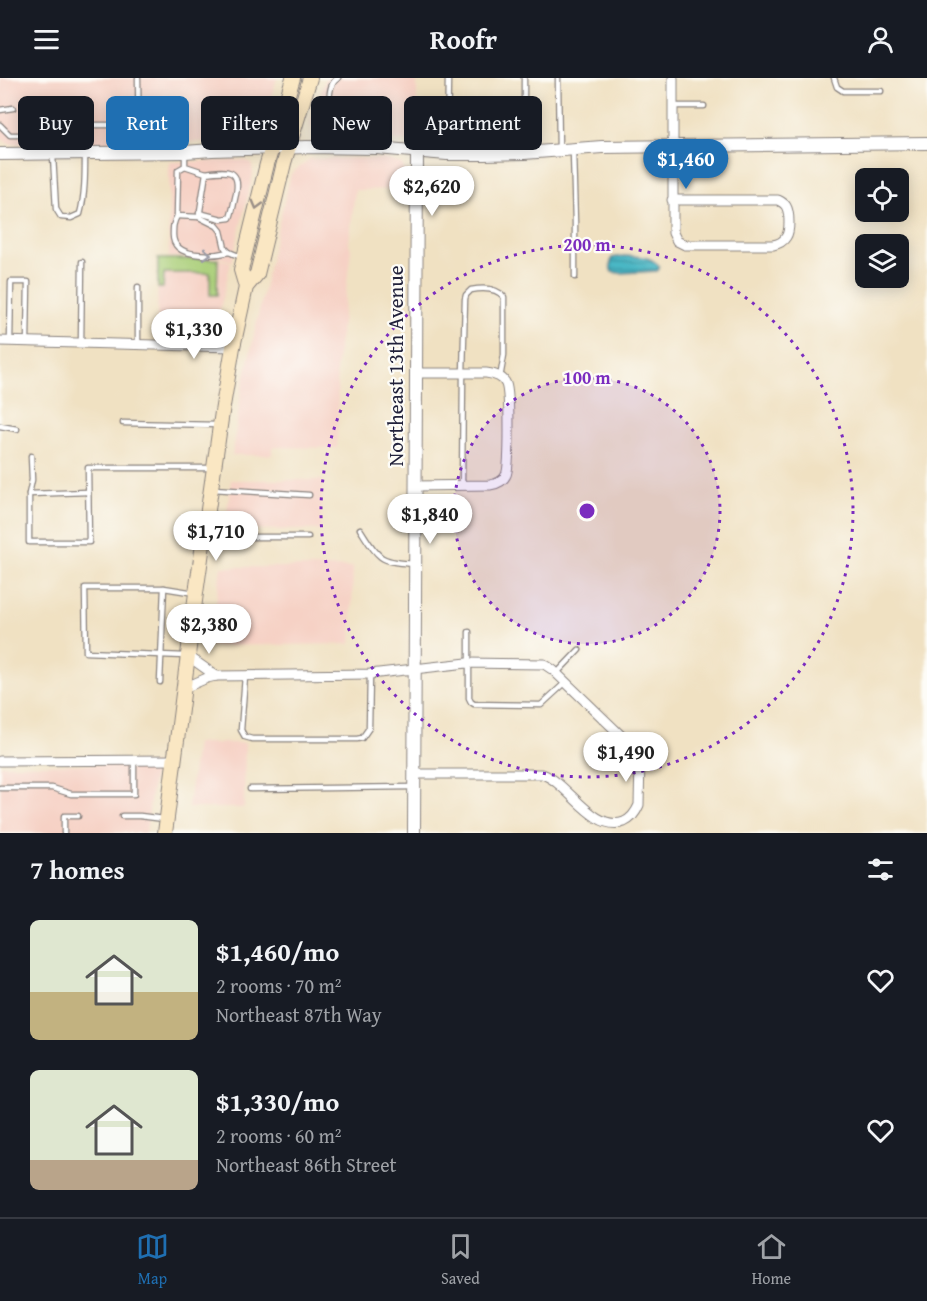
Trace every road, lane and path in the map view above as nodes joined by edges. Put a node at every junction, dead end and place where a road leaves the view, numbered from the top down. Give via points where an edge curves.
1 (138, 78) edge
2 (293, 78) edge
3 (310, 78) edge
4 (338, 78) edge
5 (448, 78) edge
6 (524, 78) edge
7 (558, 78) edge
8 (673, 78) edge
9 (834, 78) edge
10 (881, 91) dead end
11 (139, 96) edge
12 (288, 96) edge
13 (331, 96) edge
14 (448, 96) edge
15 (524, 96) edge
16 (673, 106) junction
17 (704, 106) dead end
18 (13, 108) dead end
19 (0, 110) edge
20 (299, 115) edge
21 (0, 125) edge
22 (18, 135) edge
23 (927, 143) edge
24 (299, 147) edge
25 (672, 147) junction
26 (573, 149) junction
27 (212, 150) edge
28 (272, 150) edge
29 (288, 150) edge
30 (447, 150) edge
31 (559, 150) junction
32 (139, 152) joint
33 (184, 152) junction
34 (417, 152) junction
35 (53, 153) junction
36 (84, 153) junction
37 (524, 153) joint
38 (0, 154) edge
39 (447, 154) junction
40 (185, 165) junction
41 (206, 173) junction
42 (672, 200) junction
43 (199, 215) junction
44 (177, 216) junction
45 (229, 252) junction
46 (244, 258) junction
47 (82, 262) dead end
48 (575, 277) dead end
49 (138, 287) dead end
50 (246, 287) junction
51 (5, 341) edge
52 (27, 342) junction
53 (81, 343) junction
54 (138, 345) junction
55 (233, 347) junction
56 (416, 373) junction
57 (463, 373) junction
58 (501, 378) junction
59 (123, 423) dead end
60 (220, 425) junction
61 (0, 426) edge
62 (17, 429) dead end
63 (31, 456) dead end
64 (213, 468) junction
65 (462, 485) junction
66 (415, 486) junction
67 (210, 488) junction
68 (88, 492) junction
69 (28, 494) junction
70 (309, 495) dead end
71 (360, 528) dead end
72 (204, 531) junction
73 (308, 537) dead end
74 (415, 564) junction
75 (164, 588) junction
76 (196, 593) junction
77 (469, 632) dead end
78 (579, 650) dead end
79 (161, 654) junction
80 (188, 656) junction
81 (469, 663) junction
82 (415, 669) junction
83 (557, 673) junction
84 (370, 674) junction
85 (216, 676) junction
86 (245, 676) junction
87 (159, 682) dead end
88 (566, 682) junction
89 (184, 688) junction
90 (134, 760) junction
91 (175, 760) junction
92 (0, 761) edge
93 (414, 774) junction
94 (0, 788) edge
95 (414, 788) junction
96 (250, 789) dead end
97 (78, 816) dead end
98 (122, 816) dead end
99 (166, 826) edge
100 (64, 833) edge
101 (414, 833) edge

1 - 11 lane
2 - 12 main road
3 - 20 main road
4 - 13 lane
5 - 14 lane
6 - 15 lane
7 - 31 lane
8 - 16 street
9 - 10 lane via 843,91
16 - 17 lane
16 - 25 street
18 - 19 lane
21 - 22 lane via 10,135
23 - 25 street
24 - 34 street
25 - 26 street
25 - 42 street
26 - 31 street
26 - 48 lane
27 - 33 street
28 -> 46 main road
29 - 50 main road via 257,274
30 - 39 lane
31 - 37 street
32 - 33 street
32 - 36 street
33 - 40 lane
34 - 39 street
34 - 56 street, Northeast 13th Avenue
35 - 36 street
35 - 36 lane via 56,209 61,217 71,218 80,214 83,201
35 - 38 street
37 - 39 street
40 - 41 lane
40 - 44 lane via 178,170
41 - 43 lane
41 - 43 lane via 229,172 238,184 230,218
42 - 42 street via 782,202 788,209 787,236 773,245 685,245 672,233
43 - 44 lane
43 - 45 lane via 217,226
44 -> 45 lane via 173,240 181,250 219,255
45 - 46 lane
46 - 50 main road via 241,270
47 - 53 lane
49 - 54 lane
50 - 55 main road
51 - 52 street
51 - 52 lane via 11,282 28,282
52 - 53 street
53 - 54 street
54 - 55 street
55 - 60 main road
56 - 57 street
56 - 66 street, Northeast 13th Avenue
57 - 58 street via 490,373
57 - 58 lane via 465,297 471,290 496,290 505,298
57 - 65 lane
58 - 65 street via 508,394 508,468 496,484
59 - 60 lane
60 - 64 main road
61 - 62 lane
63 - 69 lane
64 - 67 main road
64 - 68 lane via 88,468
65 - 66 street
66 - 74 street, Northeast 13th Avenue
67 - 70 lane
67 - 72 main road
68 - 69 lane
68 - 69 lane via 89,542 28,542
71 - 74 lane via 381,558
72 - 73 lane via 240,537
72 - 76 main road
74 - 82 street, Northeast 13th Avenue
75 - 76 lane
75 - 79 lane
75 - 79 lane via 85,588 86,652
76 - 80 main road
77 - 81 lane
78 - 83 lane
79 - 80 lane
79 - 87 lane
80 - 85 street
80 - 89 main road
81 - 82 street
81 - 83 street via 540,663
81 - 88 lane via 469,698 477,705 541,705
82 - 84 street
82 - 93 street, Northeast 13th Avenue
83 - 88 street
84 - 86 street
84 - 86 lane via 369,728 357,739 245,737 241,730
85 - 86 street
85 - 89 street
88 - 93 street via 639,753 640,801 632,816 621,824 598,822 555,780 542,774
89 - 91 main road
90 - 91 street
90 - 92 street
90 - 94 lane via 134,794
91 - 99 main road
93 - 95 street, Northeast 13th Avenue
95 - 96 lane
95 - 101 street, Northeast 13th Avenue
97 - 100 lane via 64,816
98 - 99 lane via 140,816

